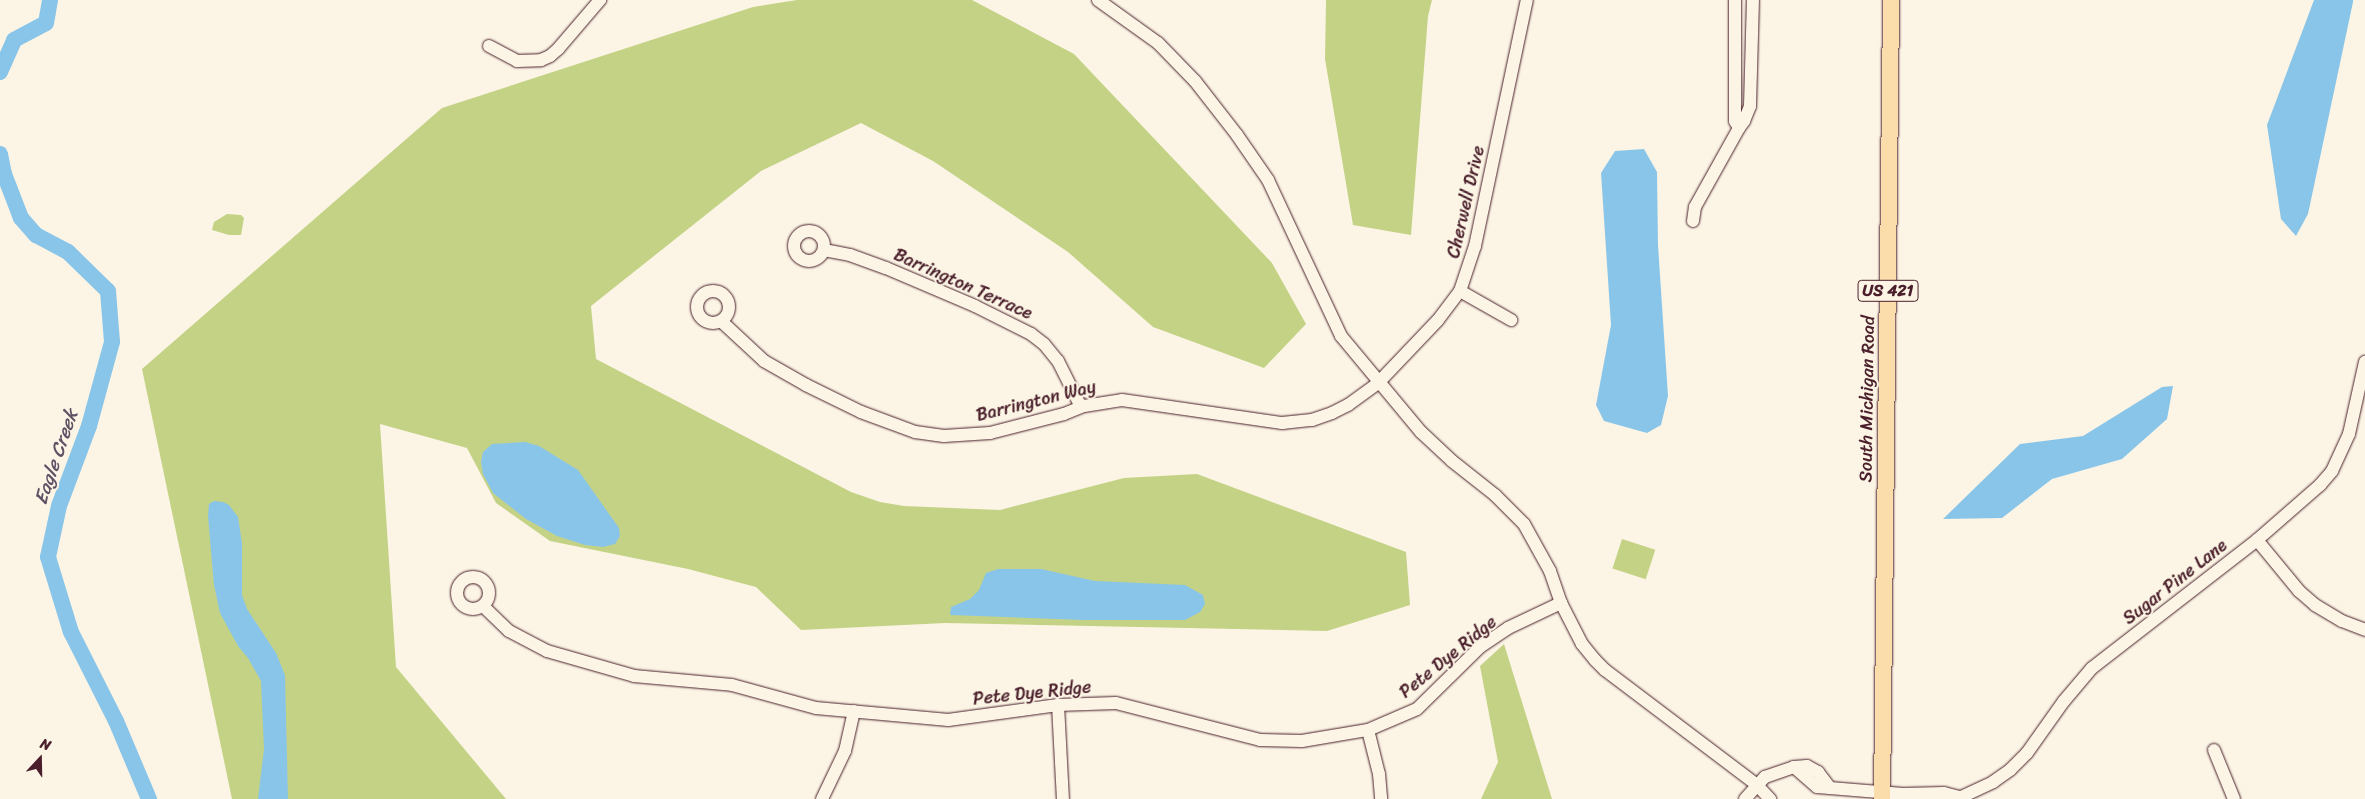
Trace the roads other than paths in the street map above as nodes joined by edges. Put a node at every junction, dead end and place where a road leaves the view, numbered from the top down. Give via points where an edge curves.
1 (600, 0) edge
2 (1098, 0) edge
3 (1122, 0) edge
4 (1527, 0) edge
5 (1735, 0) edge
6 (1753, 0) edge
7 (1891, 0) edge
8 (1114, 11) junction
9 (1753, 32) junction
10 (1735, 33) junction
11 (489, 46) dead end
12 (1738, 128) junction
13 (1693, 221) dead end
14 (824, 250) dead end
15 (1460, 291) junction
16 (1511, 320) dead end
17 (721, 321) dead end
18 (2365, 362) edge
19 (1378, 382) junction
20 (1081, 407) junction
21 (2257, 540) junction
22 (1561, 603) junction
23 (483, 606) dead end
24 (2365, 630) edge
25 (1058, 705) junction
26 (854, 711) junction
27 (1368, 730) junction
28 (2214, 750) dead end
29 (1756, 784) junction
30 (1882, 796) edge
31 (1958, 798) edge
32 (822, 799) edge
33 (1063, 799) edge
34 (1381, 799) edge
35 (1745, 799) edge
36 (1770, 799) edge
37 (2234, 799) edge

1 - 11 street via 558,48 541,60 517,60
2 - 8 street
3 - 8 street
4 - 15 street, Cherwell Drive via 1476,246
5 - 10 street
6 - 9 street
7 - 30 main road, South Michigan Road / US 421
8 - 19 street via 1158,43 1195,81 1237,135 1268,180 1341,336
9 - 10 street
9 - 12 street via 1750,106
10 - 12 street via 1735,121
12 - 13 street via 1695,207
14 - 20 street, Barrington Terrace via 886,268 976,306 1031,334 1058,361
15 - 16 street
15 - 19 street, Cherwell Drive via 1438,320
17 - 20 street, Barrington Way via 764,361 860,412 915,432 944,436 990,433
18 - 21 street, Sugar Pine Lane via 2349,434 2332,471
19 - 20 street, Barrington Way via 1332,413 1296,423 1122,400
19 - 22 street via 1421,432 1524,524 1550,571
21 - 24 street via 2315,606 2342,622
21 - 31 street, Sugar Pine Lane via 2092,668 2027,753 2010,770 1993,782
22 - 27 street, Pete Dye Ridge via 1508,628 1480,647 1417,709
22 - 29 street via 1582,644 1605,670
23 - 26 street, Pete Dye Ridge via 509,631 547,650 634,676 732,685 816,708
25 - 26 street, Pete Dye Ridge via 948,720
25 - 27 street, Pete Dye Ridge via 1116,703 1260,740 1302,741
25 - 33 street
26 - 32 street via 845,751
27 - 34 street via 1379,774
28 - 37 street
29 - 30 street, Sugar Pine Lane via 1773,773 1807,766 1818,772 1830,788
29 - 35 street
29 - 36 street
30 - 31 street, Sugar Pine Lane via 1944,793

